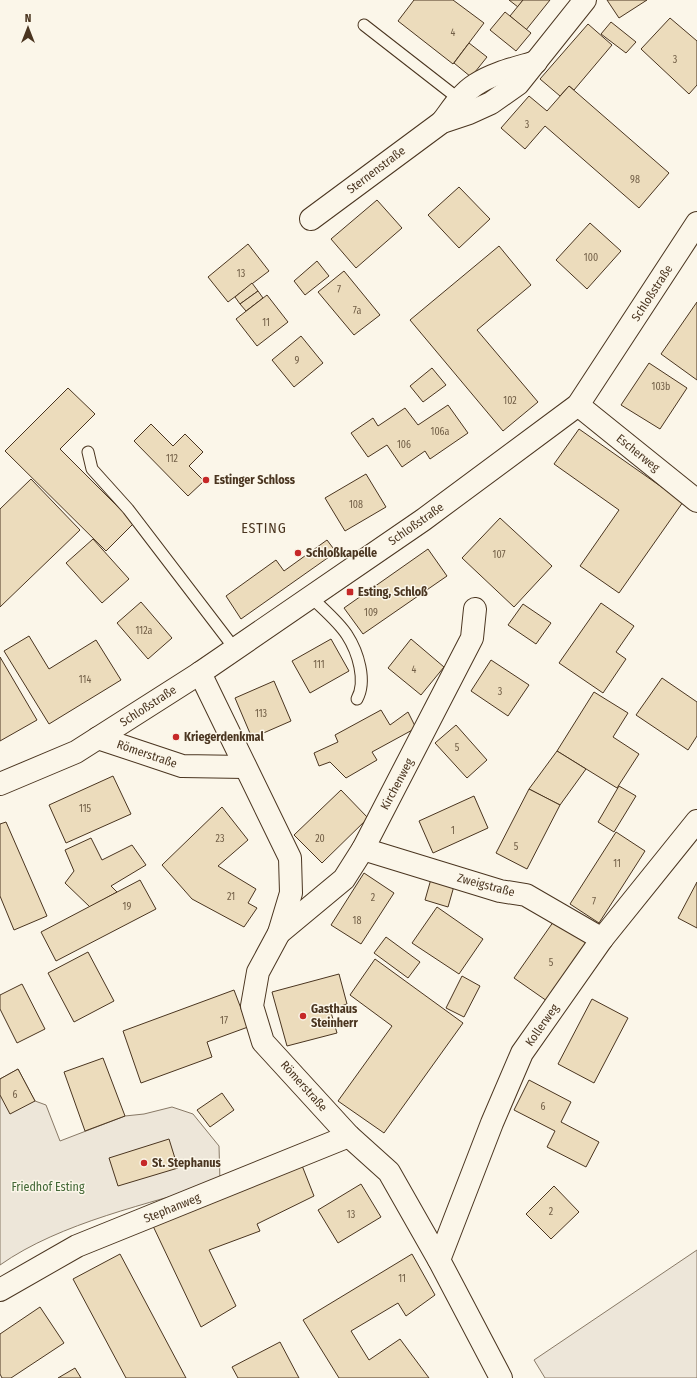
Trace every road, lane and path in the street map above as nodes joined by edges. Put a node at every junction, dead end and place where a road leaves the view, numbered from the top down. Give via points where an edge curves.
1 (585, 0) edge
2 (364, 25) dead end
3 (536, 62) junction
4 (459, 99) junction
5 (442, 122) junction
6 (311, 219) dead end
7 (697, 222) edge
8 (578, 405) junction
9 (88, 452) dead end
10 (697, 501) edge
11 (311, 597) junction
12 (475, 609) dead end
13 (235, 649) junction
14 (200, 673) junction
15 (357, 699) dead end
16 (98, 738) junction
17 (245, 767) junction
18 (0, 784) edge
19 (697, 821) edge
20 (363, 849) junction
21 (279, 933) junction
22 (602, 938) junction
23 (349, 1136) junction
24 (439, 1260) junction
25 (0, 1290) edge
26 (501, 1378) edge

1 - 3 street, Sternenstraße
2 - 4 lane
3 - 4 street, Sternenstraße via 504,72 476,85
3 - 5 street, Sternenstraße via 518,84 491,103
4 - 5 street, Sternenstraße
5 - 6 street, Sternenstraße
7 - 8 street, Schloßstraße
8 - 10 street, Escherweg
8 - 11 street, Schloßstraße via 427,517
9 - 13 lane via 92,469 128,509
11 - 13 street, Schloßstraße
11 - 15 lane via 347,634 359,661 362,689
12 - 20 street, Kirchenweg via 472,638
13 - 14 street, Schloßstraße
14 - 16 street, Schloßstraße
14 - 17 street, Römerstraße
16 - 17 street, Römerstraße via 182,766
16 - 18 street, Schloßstraße via 76,752
17 - 21 street, Römerstraße via 290,858 292,893
19 - 22 street, Kollerweg
20 - 21 street, Kirchenweg via 344,879
20 - 22 street, Zweigstraße via 500,891 526,895
21 - 23 street, Römerstraße via 258,972 252,1006 263,1042
22 - 24 street, Kollerweg via 522,1053
23 - 24 street, Römerstraße via 389,1172
23 - 25 street, Stephanweg via 77,1246
24 - 26 street, Römerstraße

